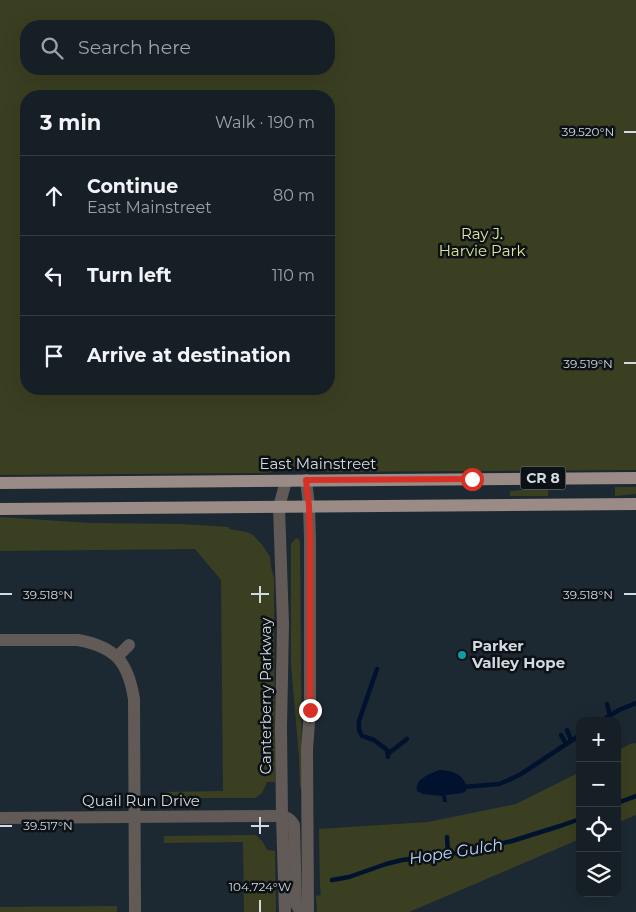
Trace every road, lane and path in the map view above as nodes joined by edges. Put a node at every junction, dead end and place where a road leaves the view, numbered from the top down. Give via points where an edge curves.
1 (636, 478) edge
2 (306, 480) junction
3 (286, 481) junction
4 (0, 483) edge
5 (636, 504) edge
6 (279, 506) junction
7 (309, 506) junction
8 (0, 508) edge
9 (0, 640) edge
10 (129, 645) dead end
11 (118, 656) junction
12 (282, 816) junction
13 (135, 817) junction
14 (0, 818) edge
15 (135, 912) edge
16 (284, 912) edge
17 (301, 912) edge
18 (308, 912) edge

1 - 2 main road, East Mainstreet / CR 8
2 - 3 main road, East Mainstreet
2 - 7 street
3 - 4 main road, East Mainstreet
3 - 6 street, Canterberry Parkway
5 - 7 main road, CR 8
6 - 7 main road
6 - 8 main road
6 - 12 street, Canterberry Parkway via 283,624
7 - 18 street
9 - 11 street via 78,640 98,645
10 - 11 street
11 - 13 street via 131,682 134,699
12 - 13 street, Quail Run Drive
12 - 16 street, Canterberry Parkway
12 - 17 street via 289,818 294,825 296,904
13 - 14 street, Quail Run Drive
13 - 15 street

